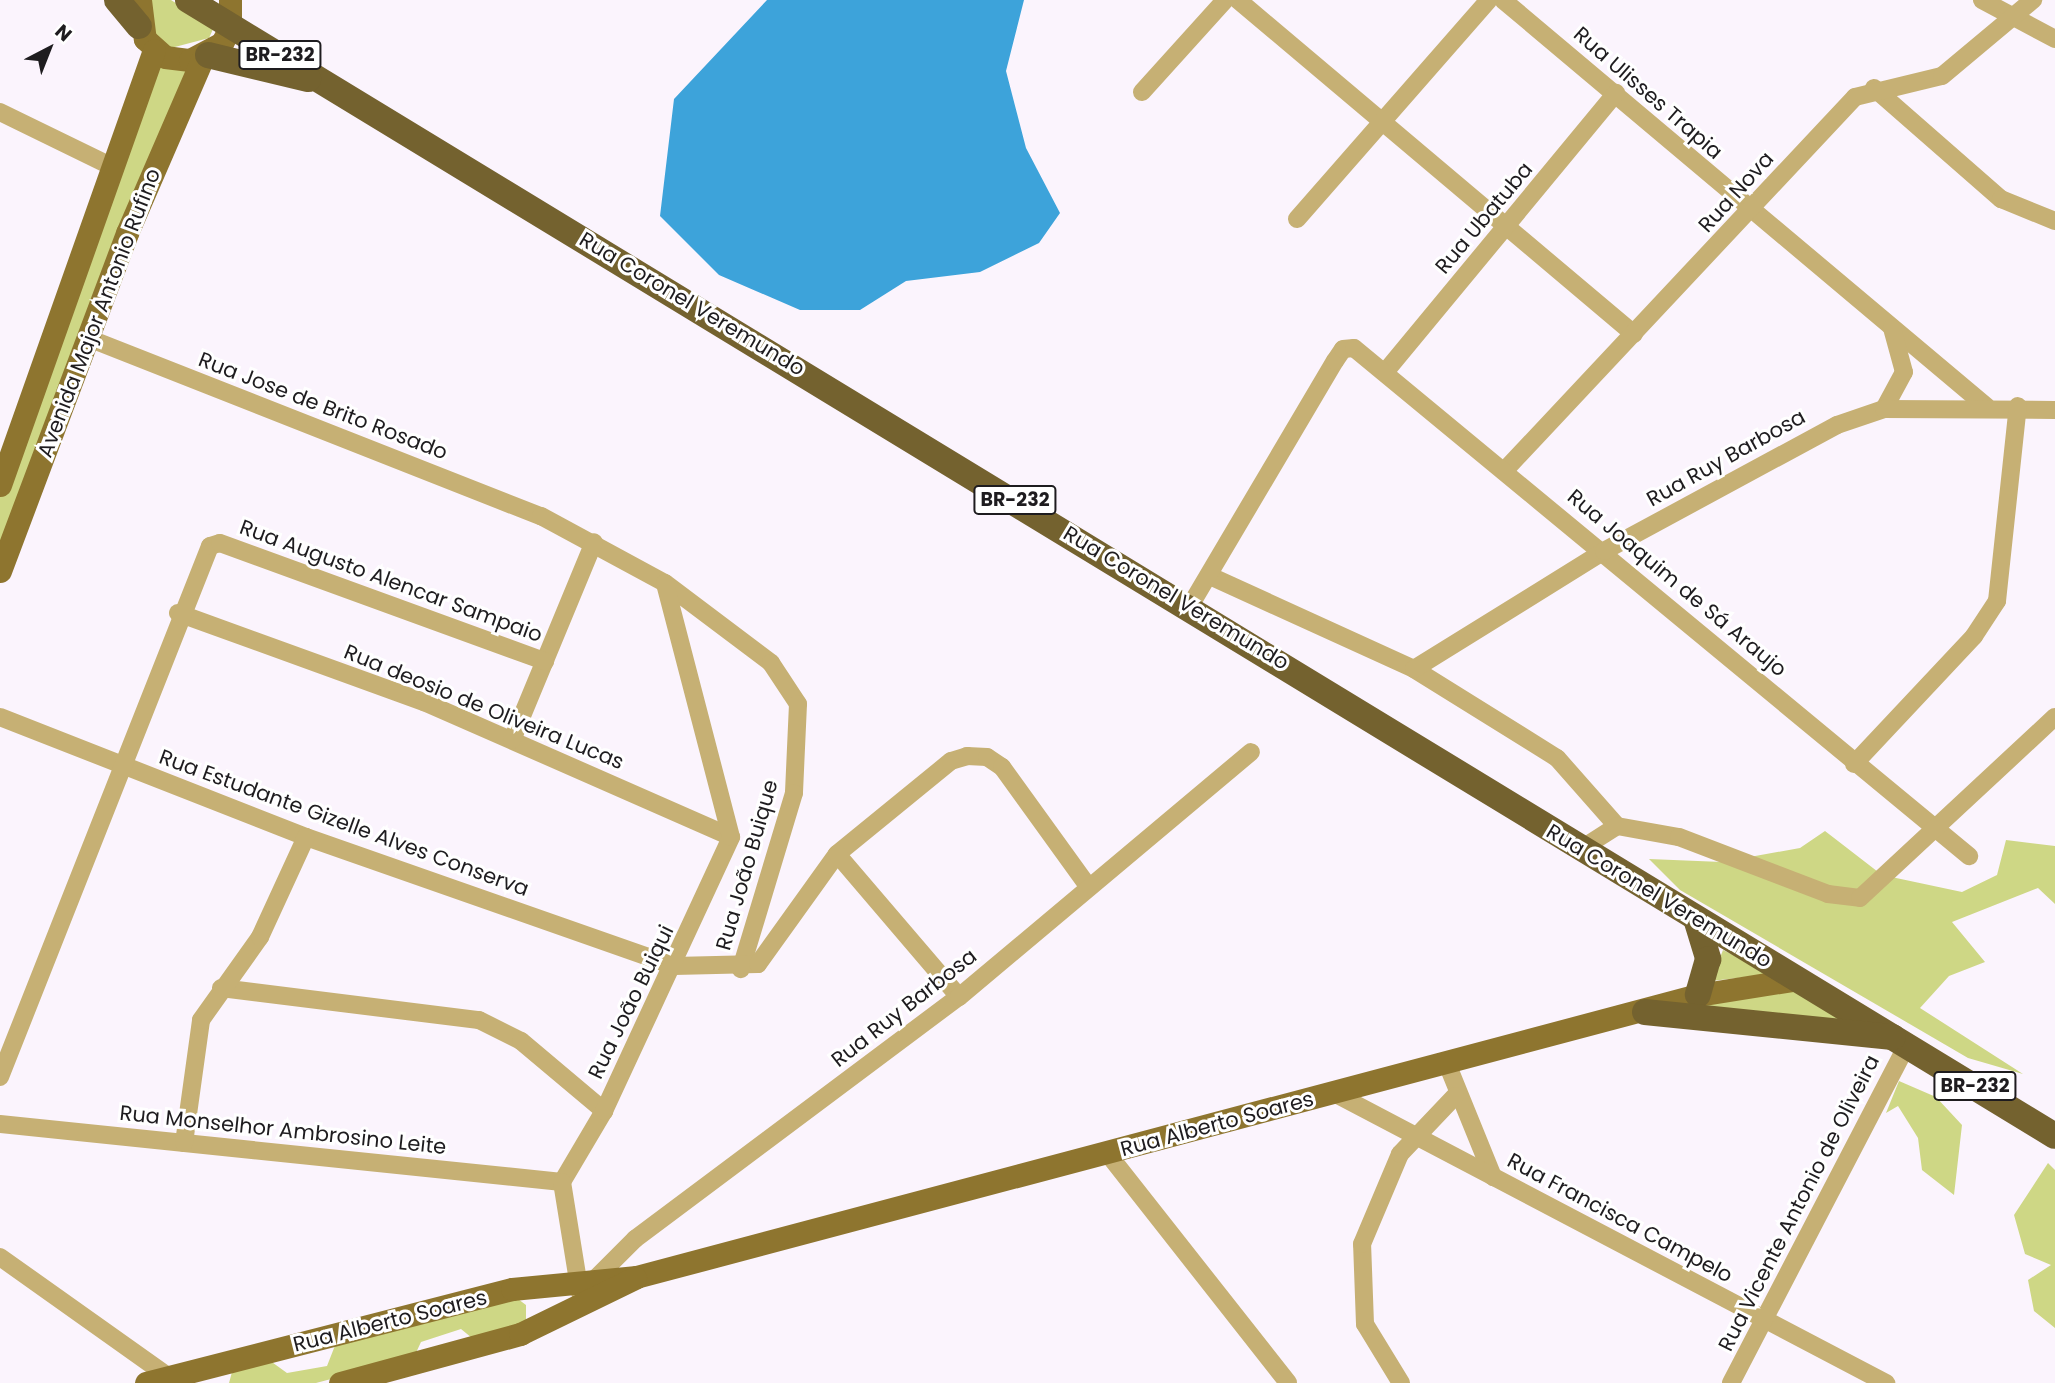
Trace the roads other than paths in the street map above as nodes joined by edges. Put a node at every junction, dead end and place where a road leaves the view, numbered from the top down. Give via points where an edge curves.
1 (117, 0) edge
2 (188, 0) edge
3 (230, 0) edge
4 (1225, 0) edge
5 (1238, 0) edge
6 (1489, 0) edge
7 (1503, 0) edge
8 (1982, 0) edge
9 (2033, 0) edge
10 (139, 13) edge
11 (2016, 18) junction
12 (230, 27) junction
13 (2055, 39) edge
14 (154, 50) junction
15 (205, 56) junction
16 (330, 84) junction
17 (1874, 89) junction
18 (1142, 92) dead end
19 (1616, 93) junction
20 (0, 113) edge
21 (1381, 121) junction
22 (115, 168) junction
23 (1750, 211) junction
24 (1297, 219) dead end
25 (2055, 221) edge
26 (1506, 227) junction
27 (1892, 328) junction
28 (1634, 334) junction
29 (88, 338) junction
30 (1386, 371) junction
31 (2018, 406) junction
32 (1987, 407) junction
33 (1884, 409) junction
34 (2055, 410) edge
35 (21, 426) junction
36 (50, 437) junction
37 (1506, 469) junction
38 (0, 485) edge
39 (541, 516) joint
40 (594, 542) junction
41 (1604, 551) junction
42 (0, 571) edge
43 (1210, 576) junction
44 (665, 583) junction
45 (1190, 606) junction
46 (178, 614) junction
47 (545, 662) junction
48 (1414, 669) junction
49 (0, 717) edge
50 (2055, 717) edge
51 (512, 740) junction
52 (1251, 752) dead end
53 (1854, 764) junction
54 (121, 765) junction
55 (1617, 826) junction
56 (1936, 831) junction
57 (306, 836) junction
58 (731, 837) junction
59 (1581, 849) junction
60 (837, 854) junction
61 (1969, 856) dead end
62 (1087, 885) junction
63 (1697, 922) junction
64 (674, 966) junction
65 (741, 969) junction
66 (1798, 979) junction
67 (220, 988) junction
68 (1698, 995) junction
69 (959, 997) junction
70 (1645, 1012) junction
71 (1901, 1041) junction
72 (1448, 1066) junction
73 (0, 1077) edge
74 (1334, 1093) junction
75 (1455, 1096) junction
76 (604, 1111) junction
77 (0, 1124) edge
78 (2055, 1136) edge
79 (1413, 1139) junction
80 (184, 1143) junction
81 (1108, 1154) junction
82 (1493, 1177) junction
83 (562, 1182) junction
84 (0, 1257) edge
85 (589, 1291) junction
86 (1766, 1319) junction
87 (176, 1379) edge
88 (146, 1383) edge
89 (340, 1383) edge
90 (1288, 1383) edge
91 (1401, 1383) edge
92 (1731, 1383) edge
93 (1886, 1383) edge

1 - 10 highway
2 - 12 highway, Rua Coronel Veremundo / BR-232
3 - 12 main road
4 - 18 street
5 - 21 street
6 - 21 street
7 - 19 street, Rua Ulisses Trapia
8 - 11 street
9 - 11 street, Rua Nova
10 - 14 main road
11 - 13 street
11 - 17 street, Rua Nova via 1942,76
12 - 15 main road, Avenida Major Antonio Rufino
12 - 16 highway, Rua Coronel Veremundo / BR-232
14 - 15 main road via 178,60
14 - 22 main road, Avenida Major Antonio Rufino
15 - 16 highway
15 - 29 main road, Avenida Major Antonio Rufino
16 - 45 highway, Rua Coronel Veremundo / BR-232
17 - 23 street, Rua Nova via 1829,120
17 - 25 street via 1992,193
19 - 23 street, Rua Ulisses Trapia
19 - 26 street, Rua Ubatuba
20 - 22 street
21 - 24 street
21 - 26 street
22 - 35 main road, Avenida Major Antonio Rufino
23 - 27 street, Rua Ulisses Trapia
23 - 28 street, Rua Nova
26 - 28 street
26 - 30 street, Rua Ubatuba
27 - 32 street, Rua Ulisses Trapia
27 - 33 street via 1904,372
28 - 37 street, Rua Nova
29 - 36 main road, Avenida Major Antonio Rufino
29 - 39 street, Rua Jose de Brito Rosado
30 - 37 street, Rua Joaquim de Sá Araujo
30 - 43 street, Rua Joaquim de Sá Araujo via 1354,348 1343,349
31 - 32 street, Rua Ruy Barbosa
31 - 34 street, Rua Ruy Barbosa
31 - 53 street via 1997,601 1974,636
32 - 33 street, Rua Ruy Barbosa
33 - 41 street, Rua Ruy Barbosa via 1782,451
35 - 36 main road
35 - 38 main road, Avenida Major Antonio Rufino
36 - 42 main road, Avenida Major Antonio Rufino
37 - 41 street, Rua Joaquim de Sá Araujo
39 - 40 street, Rua João Buique
40 - 44 street, Rua João Buique
40 - 47 street
41 - 48 street, Rua Ruy Barbosa
41 - 53 street, Rua Joaquim de Sá Araujo
43 - 45 street
43 - 48 street
44 - 58 street, Rua João Buique
44 - 65 street, Rua João Buique via 771,663 799,704 794,793
45 - 59 highway, Rua Coronel Veremundo / BR-232
46 - 47 street, Rua Augusto Alencar Sampaio via 201,559 220,543
46 - 51 street, Rua deosio de Oliveira Lucas
46 - 54 street
47 - 51 street
48 - 55 street via 1558,758
49 - 54 street, Rua Estudante Gizelle Alves Conserva
50 - 56 street
51 - 58 street, Rua deosio de Oliveira Lucas
52 - 62 street, Rua Ruy Barbosa
53 - 56 street, Rua Joaquim de Sá Araujo
54 - 57 street, Rua Estudante Gizelle Alves Conserva
54 - 73 street
55 - 56 street via 1695,841 1843,898 1871,891
55 - 59 street
56 - 61 street, Rua Joaquim de Sá Araujo
57 - 64 street, Rua Estudante Gizelle Alves Conserva
57 - 67 street via 260,937
58 - 64 street, Rua João Buiqui
59 - 63 highway, Rua Coronel Veremundo / BR-232
60 - 62 street via 951,761 987,757 1002,767
60 - 65 street via 769,956
60 - 69 street
62 - 69 street, Rua Ruy Barbosa
63 - 66 highway, Rua Coronel Veremundo / BR-232
63 - 68 highway via 1708,959
64 - 65 street, Rua Estudante Gizelle Alves Conserva
64 - 76 street, Rua João Buiqui
66 - 68 main road, Rua Alberto Soares
66 - 71 highway, Rua Coronel Veremundo / BR-232
67 - 76 street via 479,1020 521,1041
67 - 80 street via 197,1031
68 - 70 main road, Rua Alberto Soares
69 - 85 street, Rua Ruy Barbosa via 635,1239
70 - 71 highway
70 - 72 main road, Rua Alberto Soares
71 - 78 highway, Rua Coronel Veremundo / BR-232
71 - 86 street, Rua Vicente Antonio de Oliveira
72 - 74 main road, Rua Alberto Soares
72 - 75 street
74 - 79 street, Rua Francisca Campelo
74 - 81 main road, Rua Alberto Soares
75 - 79 street
75 - 82 street
76 - 83 street, Rua João Buiqui
77 - 80 street, Rua Monselhor Ambrosino Leite
79 - 82 street, Rua Francisca Campelo
79 - 91 street via 1373,1207 1362,1244 1365,1324
80 - 83 street, Rua Monselhor Ambrosino Leite
81 - 85 main road, Rua Alberto Soares
81 - 90 street
82 - 86 street, Rua Francisca Campelo
83 - 85 street
84 - 87 street
85 - 87 main road, Rua Alberto Soares
85 - 89 main road, Rua Alberto Soares via 520,1334
86 - 92 street, Rua Vicente Antonio de Oliveira
86 - 93 street, Rua Francisca Campelo
87 - 88 main road, Rua Alberto Soares

